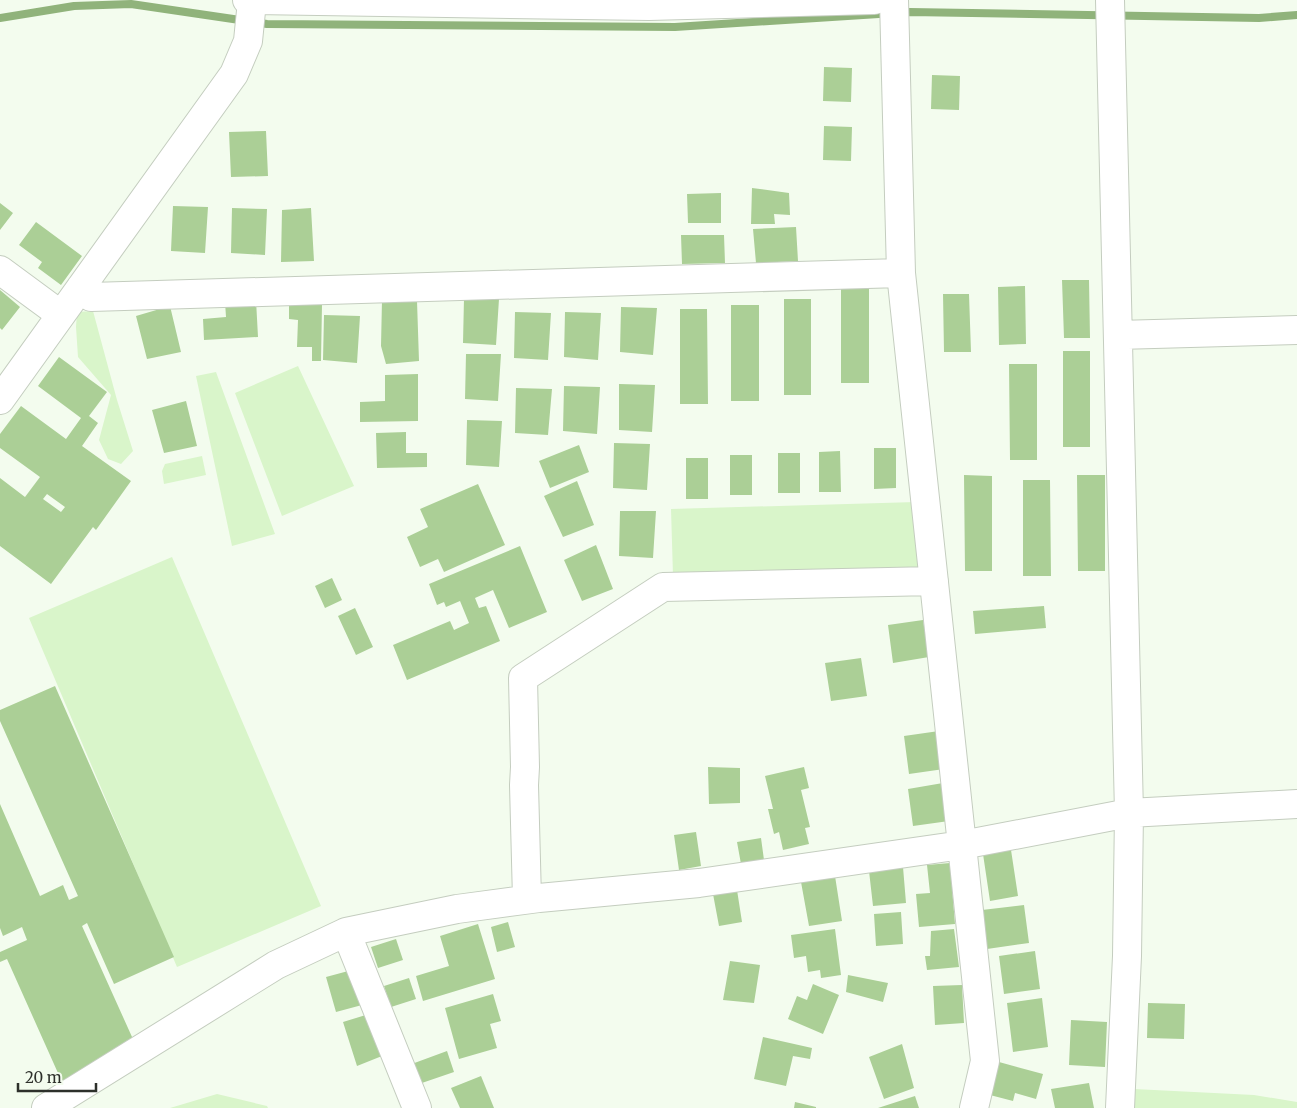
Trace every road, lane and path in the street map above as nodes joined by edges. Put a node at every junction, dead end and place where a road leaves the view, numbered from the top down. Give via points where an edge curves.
1 (247, 0) edge
2 (874, 0) edge
3 (894, 0) edge
4 (1110, 0) edge
5 (252, 1) edge
6 (649, 3) edge
7 (0, 270) edge
8 (902, 273) junction
9 (81, 287) junction
10 (61, 315) junction
11 (1297, 330) edge
12 (1118, 335) junction
13 (0, 400) edge
14 (934, 581) junction
15 (1297, 804) edge
16 (1129, 813) junction
17 (962, 845) junction
18 (527, 899) junction
19 (346, 932) junction
20 (46, 1108) edge
21 (417, 1108) edge
22 (974, 1108) edge
23 (1120, 1108) edge

1 - 5 street
2 - 6 street
3 - 8 street
4 - 12 street
5 - 6 street
5 - 9 street via 248,41 234,74
7 - 10 street
8 - 9 street via 91,297
8 - 14 street
9 - 10 street
10 - 13 street
11 - 12 street
12 - 16 street
14 - 17 street
14 - 18 street via 663,587 524,678
15 - 16 street
16 - 17 street
16 - 23 street
17 - 18 street via 699,883
17 - 22 street via 985,1061
18 - 19 street via 457,909
19 - 20 street via 276,965
19 - 21 street

